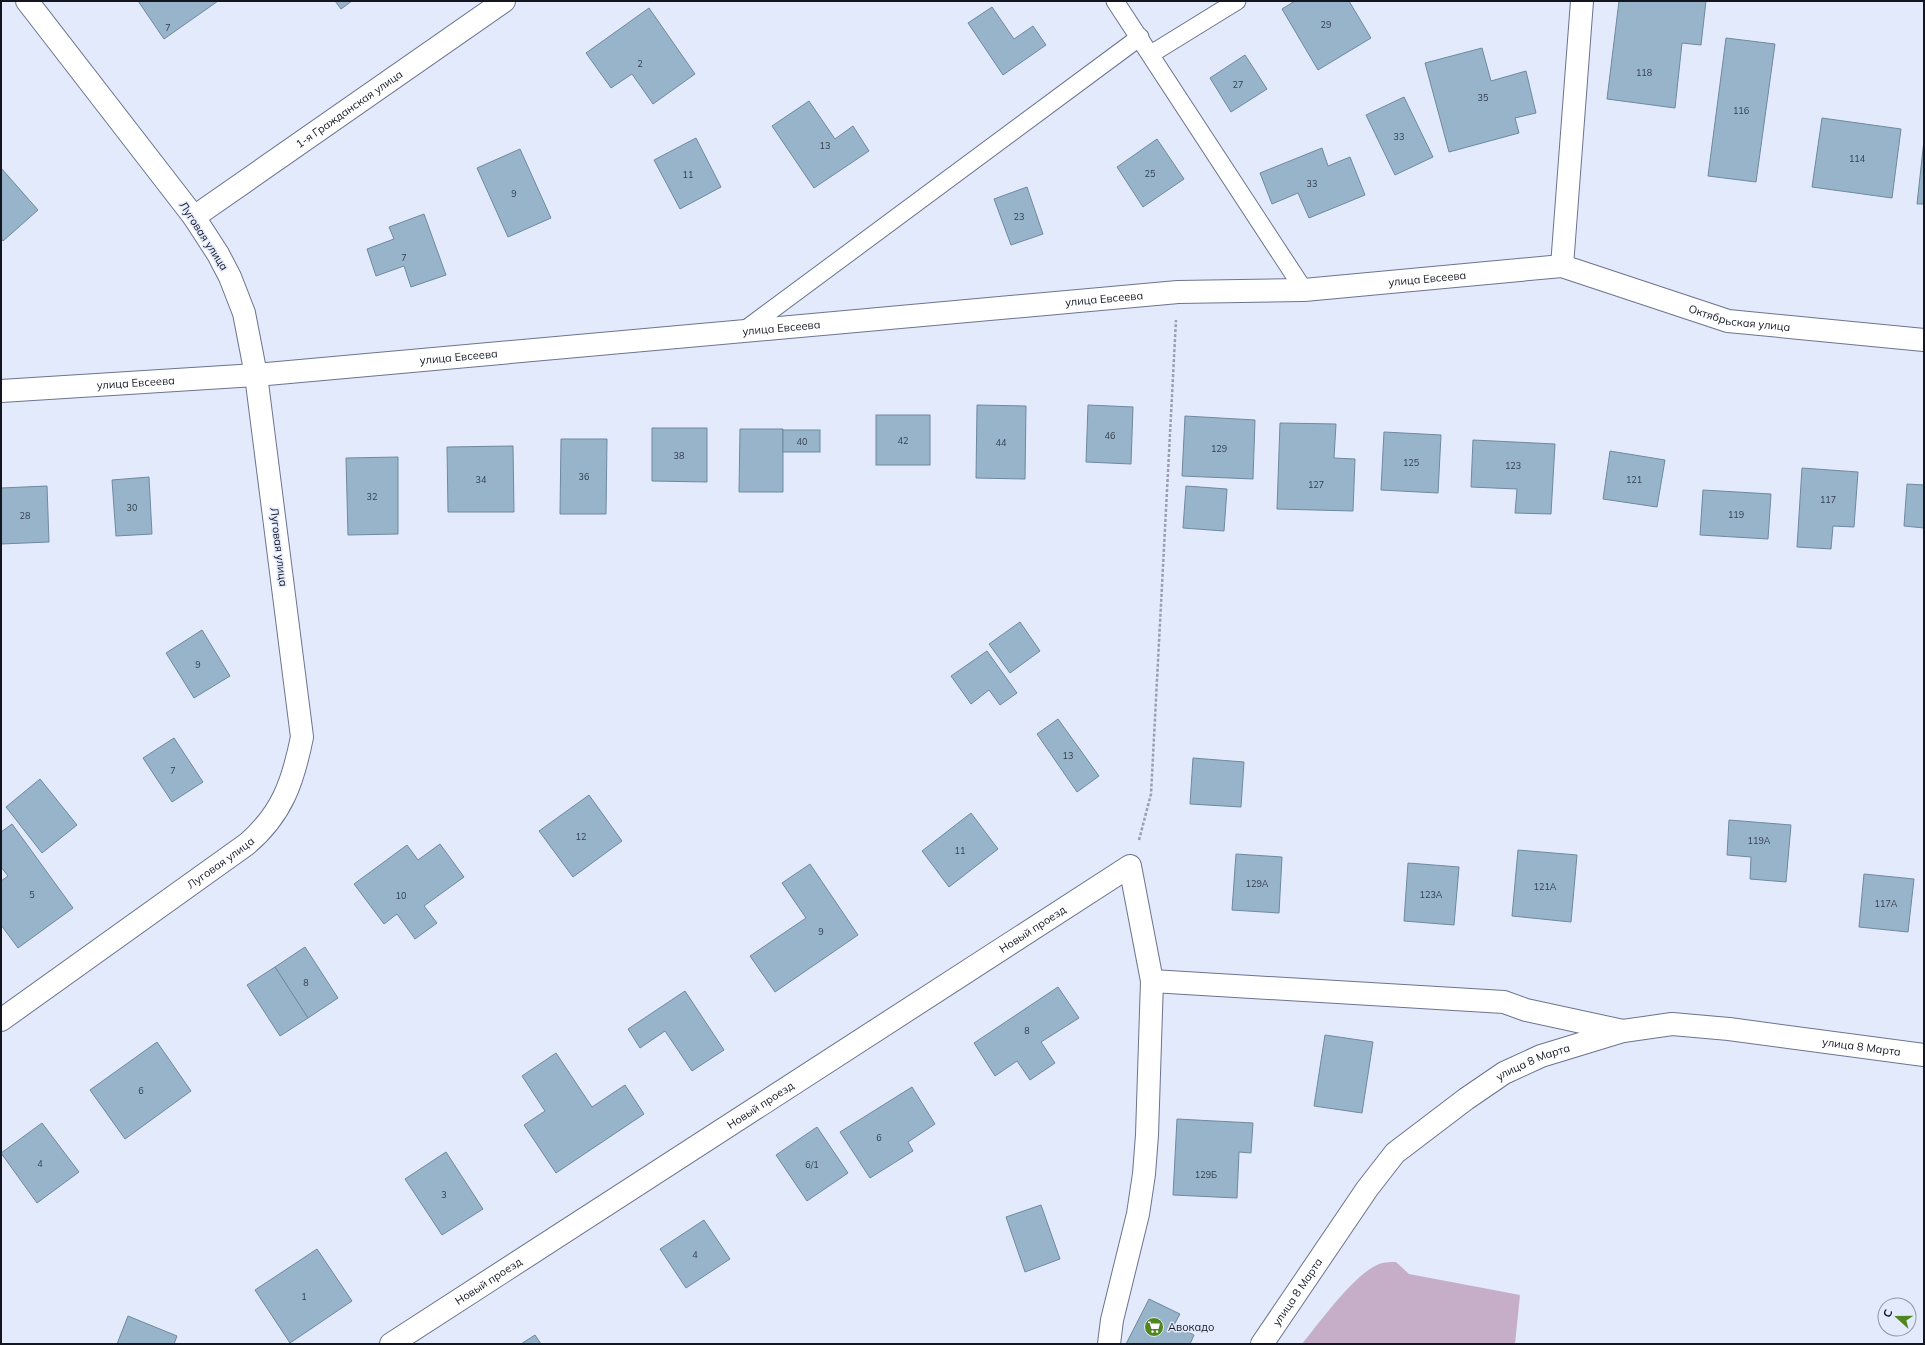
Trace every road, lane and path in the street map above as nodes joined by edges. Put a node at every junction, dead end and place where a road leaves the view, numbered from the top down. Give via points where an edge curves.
1 (28, 1) edge
2 (504, 1) edge
3 (1116, 1) edge
4 (1237, 1) edge
5 (1582, 1) edge
6 (1140, 37) junction
7 (1151, 54) junction
8 (194, 217) junction
9 (1562, 266) junction
10 (1304, 290) junction
11 (1178, 292) junction
12 (742, 332) junction
13 (1924, 340) edge
14 (256, 375) junction
15 (1, 391) edge
16 (1130, 866) junction
17 (1152, 982) junction
18 (1, 1020) edge
19 (1623, 1031) junction
20 (1924, 1055) edge
21 (391, 1344) edge
22 (1109, 1344) edge
23 (1262, 1344) edge

1 - 8 street, Луговая улица
2 - 8 street, 1-я Гражданская улица
3 - 6 lane
4 - 7 lane
5 - 9 street
6 - 7 lane
6 - 12 lane
7 - 10 lane
8 - 14 street, Луговая улица via 230,277 244,313
9 - 10 street, улица Евсеева
9 - 13 street, Октябрьская улица via 1728,321
10 - 11 street, улица Евсеева
11 - 12 street, улица Евсеева
11 - 16 path via 1151,794
12 - 14 street, улица Евсеева
14 - 15 street, улица Евсеева
14 - 18 street, Луговая улица via 302,728 300,746 287,792 275,814 247,844
16 - 17 street
16 - 21 street, Новый проезд
17 - 19 street via 1504,1002 1526,1010
17 - 22 street via 1144,1174 1134,1235 1112,1320
19 - 20 street, улица 8 Марта via 1672,1024
19 - 23 street, улица 8 Марта via 1541,1056 1504,1073 1466,1098 1395,1153 1367,1189

